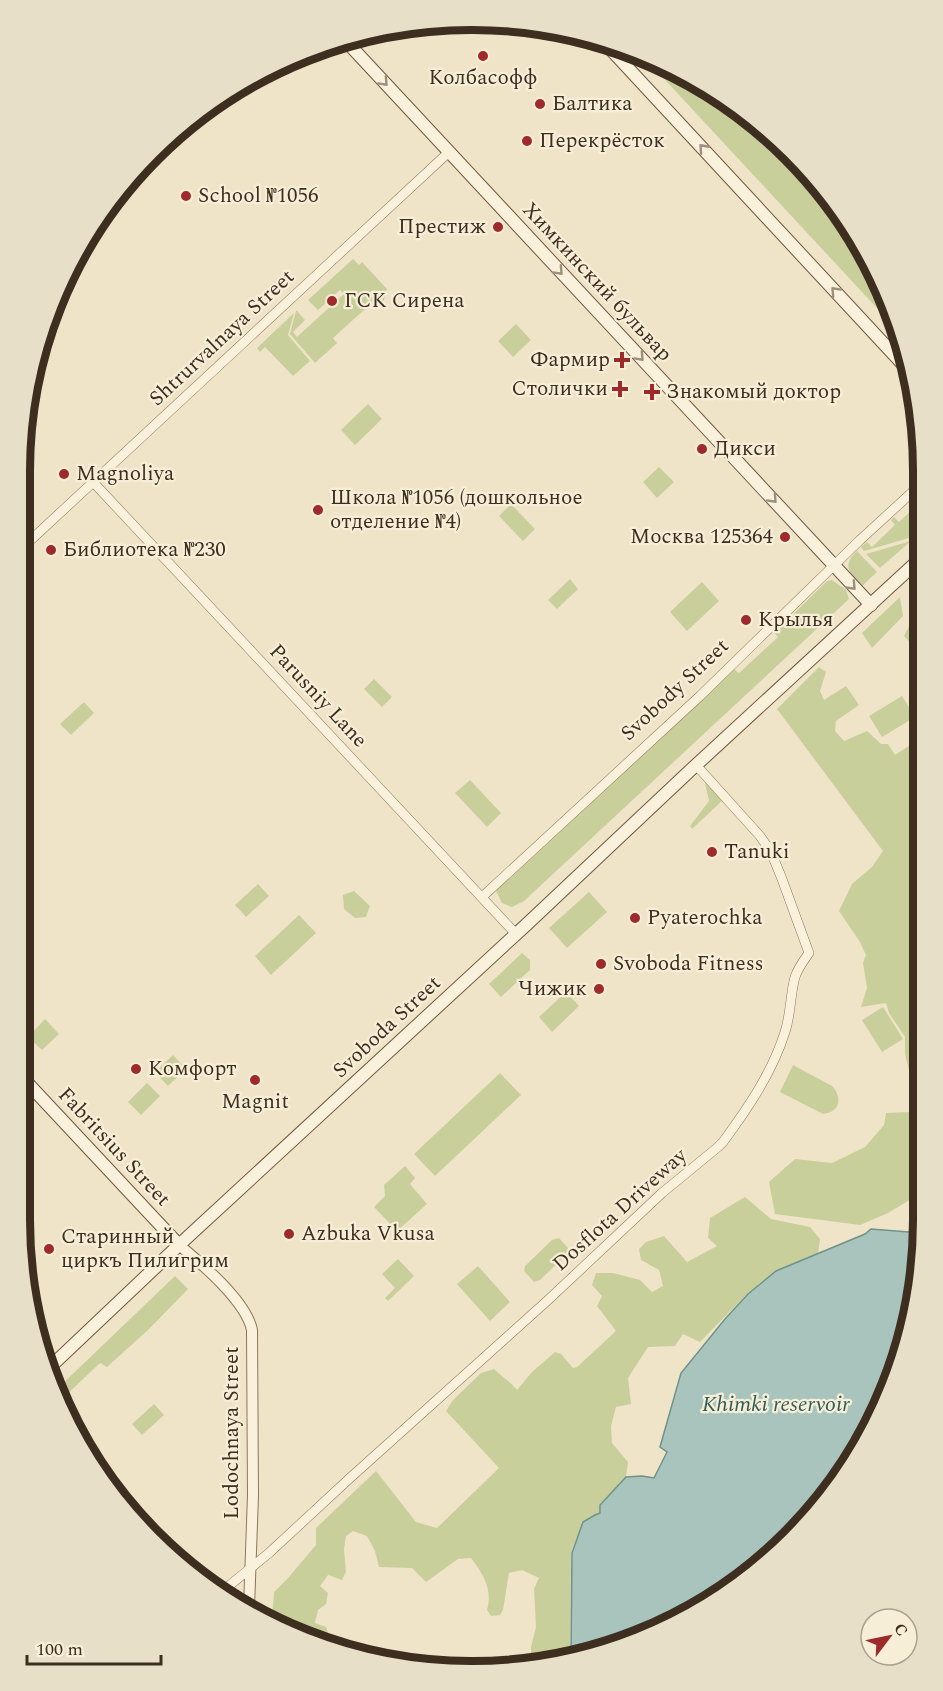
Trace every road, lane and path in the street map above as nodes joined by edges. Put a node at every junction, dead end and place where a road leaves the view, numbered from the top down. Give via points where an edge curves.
1 (351, 47) edge
2 (615, 54) edge
3 (449, 152) junction
4 (899, 360) edge
5 (93, 482) junction
6 (913, 492) edge
7 (30, 541) edge
8 (834, 566) junction
9 (913, 566) edge
10 (871, 605) junction
11 (696, 765) junction
12 (482, 897) junction
13 (516, 934) junction
14 (30, 1086) edge
15 (180, 1245) junction
16 (54, 1363) edge
17 (250, 1569) junction
18 (227, 1588) edge
19 (249, 1601) edge

1 -> 3 main road, Химкинский бульвар
4 -> 2 main road
3 - 5 street, Shtrurvalnaya Street
3 -> 8 main road, Химкинский бульвар
5 - 7 street, Shtrurvalnaya Street
5 - 12 street, Parusniy Lane
6 - 8 street, Svobody Street
8 -> 10 main road, Химкинский бульвар
8 - 12 street, Svobody Street
9 - 10 main road
10 - 11 main road
11 - 13 main road
11 - 17 street, Dosflota Driveway via 771,852 809,952 795,978 785,1034 766,1078 723,1142 662,1193
12 - 13 street, Parusniy Lane
13 - 15 main road
14 - 15 main road, Fabritsius Street
15 - 16 main road
15 - 17 street via 247,1313 252,1330
17 - 18 street, Dosflota Driveway
17 - 19 street

